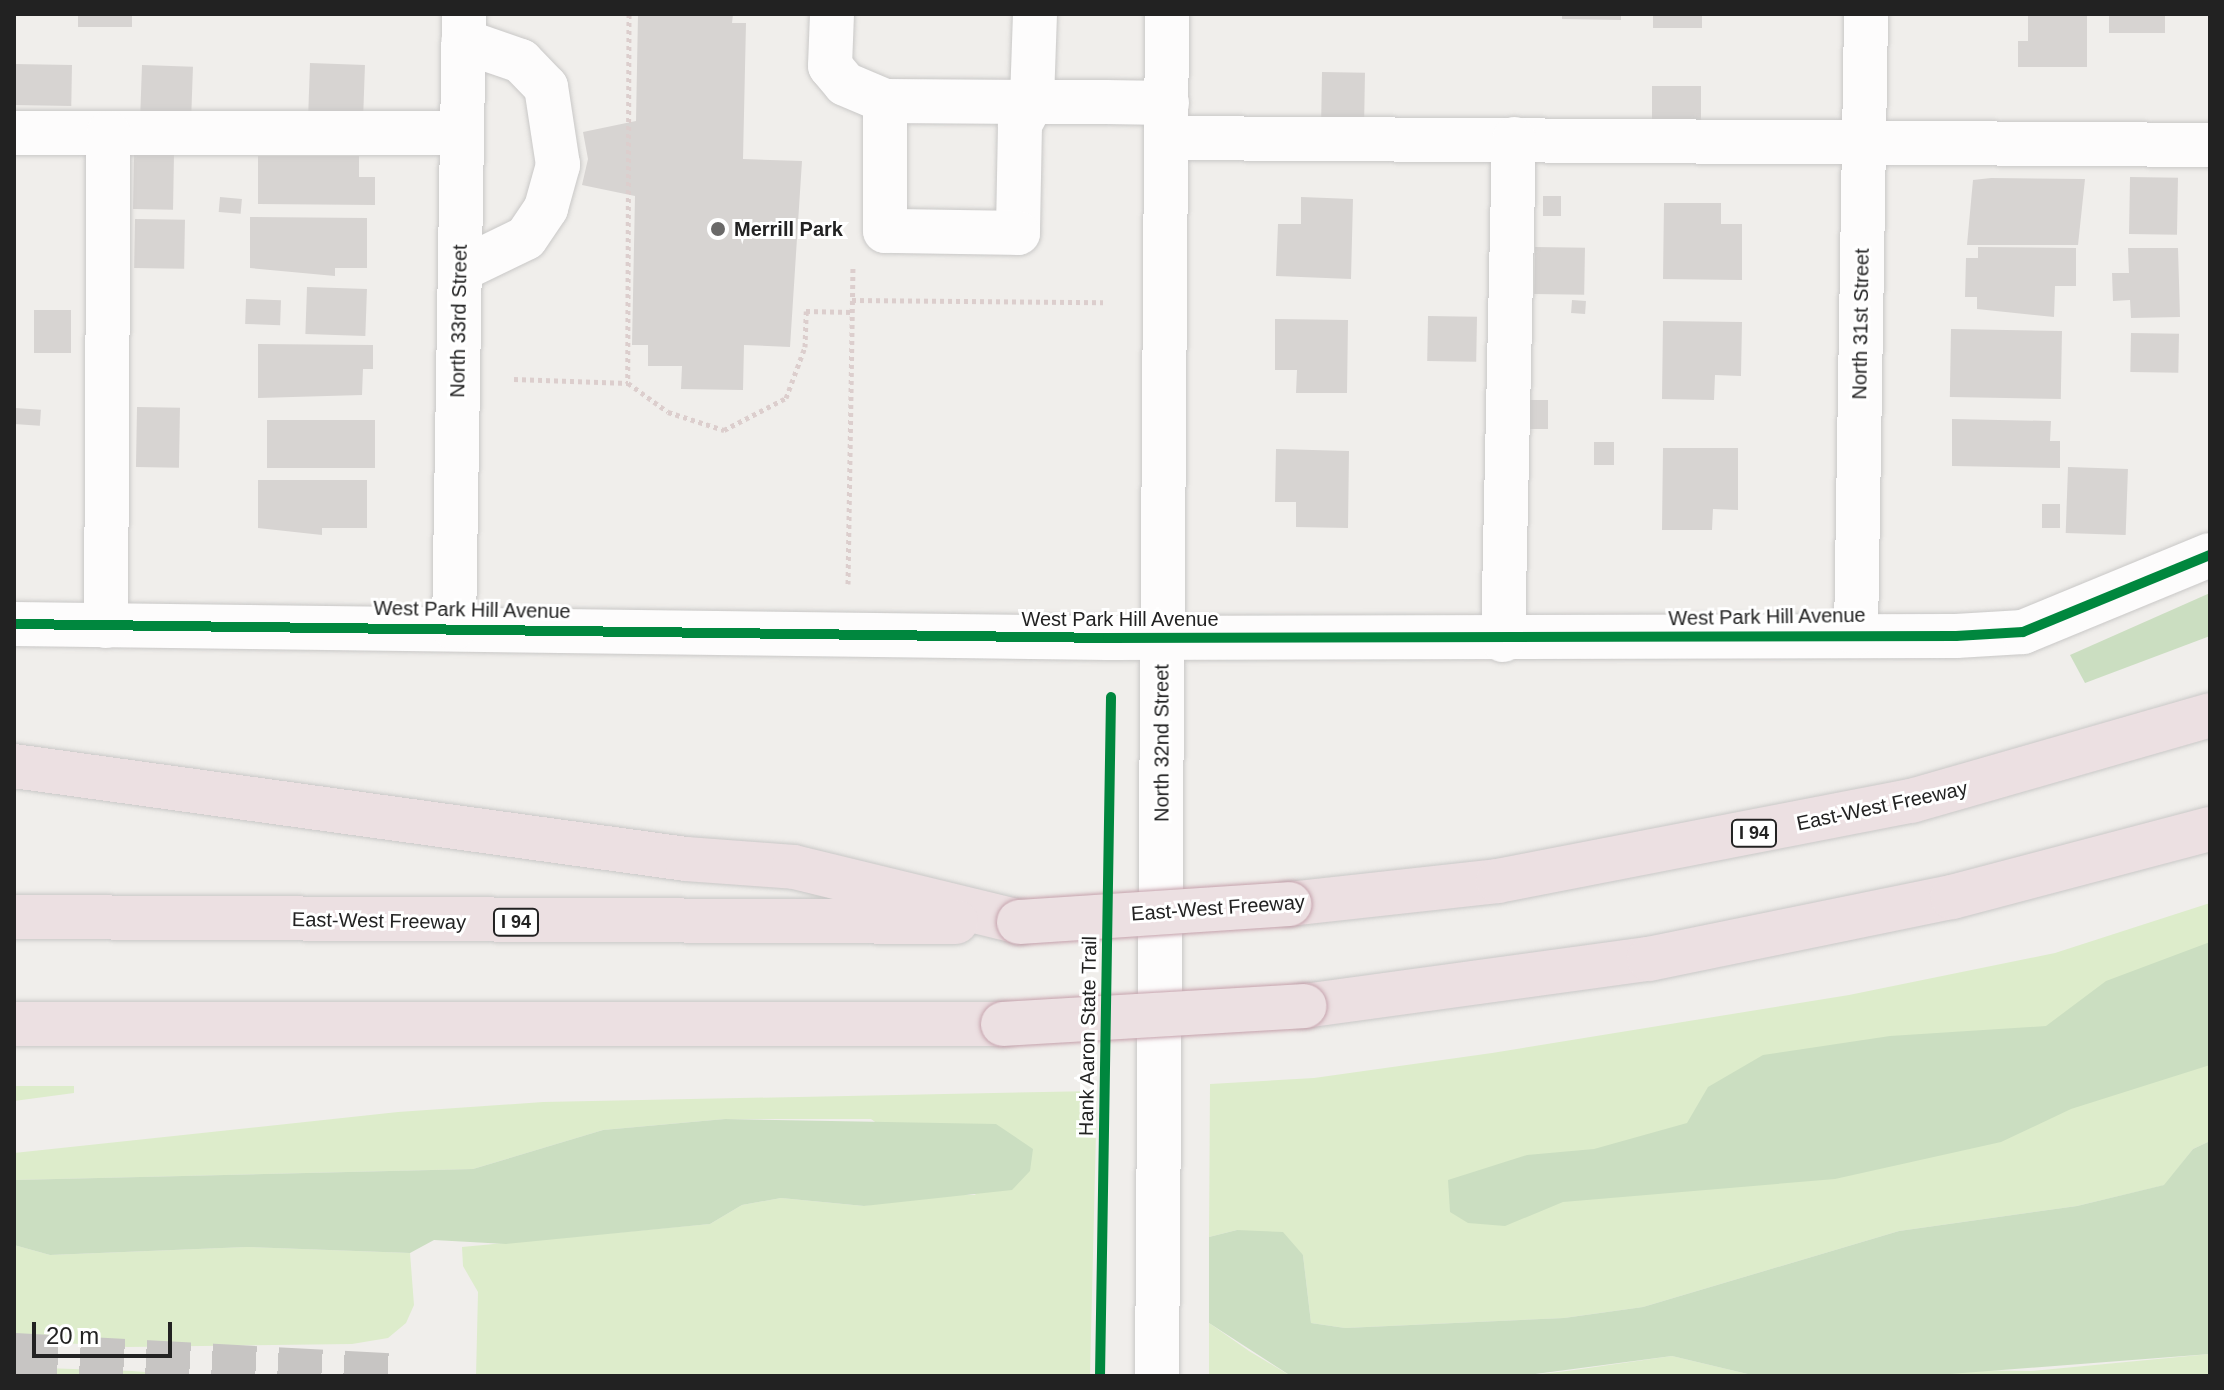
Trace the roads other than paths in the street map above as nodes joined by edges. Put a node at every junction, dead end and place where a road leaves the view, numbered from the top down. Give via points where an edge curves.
1 (832, 14) edge
2 (1035, 14) edge
3 (1167, 14) edge
4 (1866, 14) edge
5 (464, 28) edge
6 (885, 101) junction
7 (1032, 102) junction
8 (1167, 120) junction
9 (14, 133) edge
10 (109, 133) junction
11 (462, 133) junction
12 (1514, 139) junction
13 (1866, 141) junction
14 (2210, 145) edge
15 (460, 270) junction
16 (2210, 555) edge
17 (14, 624) edge
18 (106, 626) junction
19 (454, 628) junction
20 (1856, 633) junction
21 (1163, 637) junction
22 (1503, 640) junction
23 (2210, 715) edge
24 (14, 766) edge
25 (2210, 829) edge
26 (14, 917) edge
27 (1019, 922) junction
28 (14, 1024) edge
29 (1157, 1376) edge

1 - 6 street via 830,66 845,84
2 - 7 street
3 - 8 street, North 32nd Street
4 - 13 street, North 31st Street
5 - 11 street, North 33rd Street
5 - 15 street via 521,61 546,87 558,165 546,208 526,238
6 - 7 street
6 - 7 street via 885,231 1018,233 1020,125
7 - 8 street
8 - 12 street
8 - 21 street, North 32nd Street
9 - 10 street
10 - 11 street
10 - 18 street
11 - 15 street, North 33rd Street
12 - 13 street
12 - 22 street
13 - 14 street
13 - 20 street, North 31st Street
15 - 19 street, North 33rd Street
16 - 20 street, West Park Hill Avenue via 2023,632
17 - 18 street, West Park Hill Avenue
18 - 19 street, West Park Hill Avenue
19 - 21 street, West Park Hill Avenue
20 - 22 street, West Park Hill Avenue
21 - 22 street, West Park Hill Avenue
21 - 29 street, North 32nd Street
23 - 27 highway, East-West Freeway / I 94, bridge via 1911,801 1498,881 1289,904
24 - 27 highway via 686,859 794,867
25 - 28 highway, bridge via 1952,897 1649,959 1304,1006 1003,1024
26 - 27 highway, East-West Freeway / I 94

